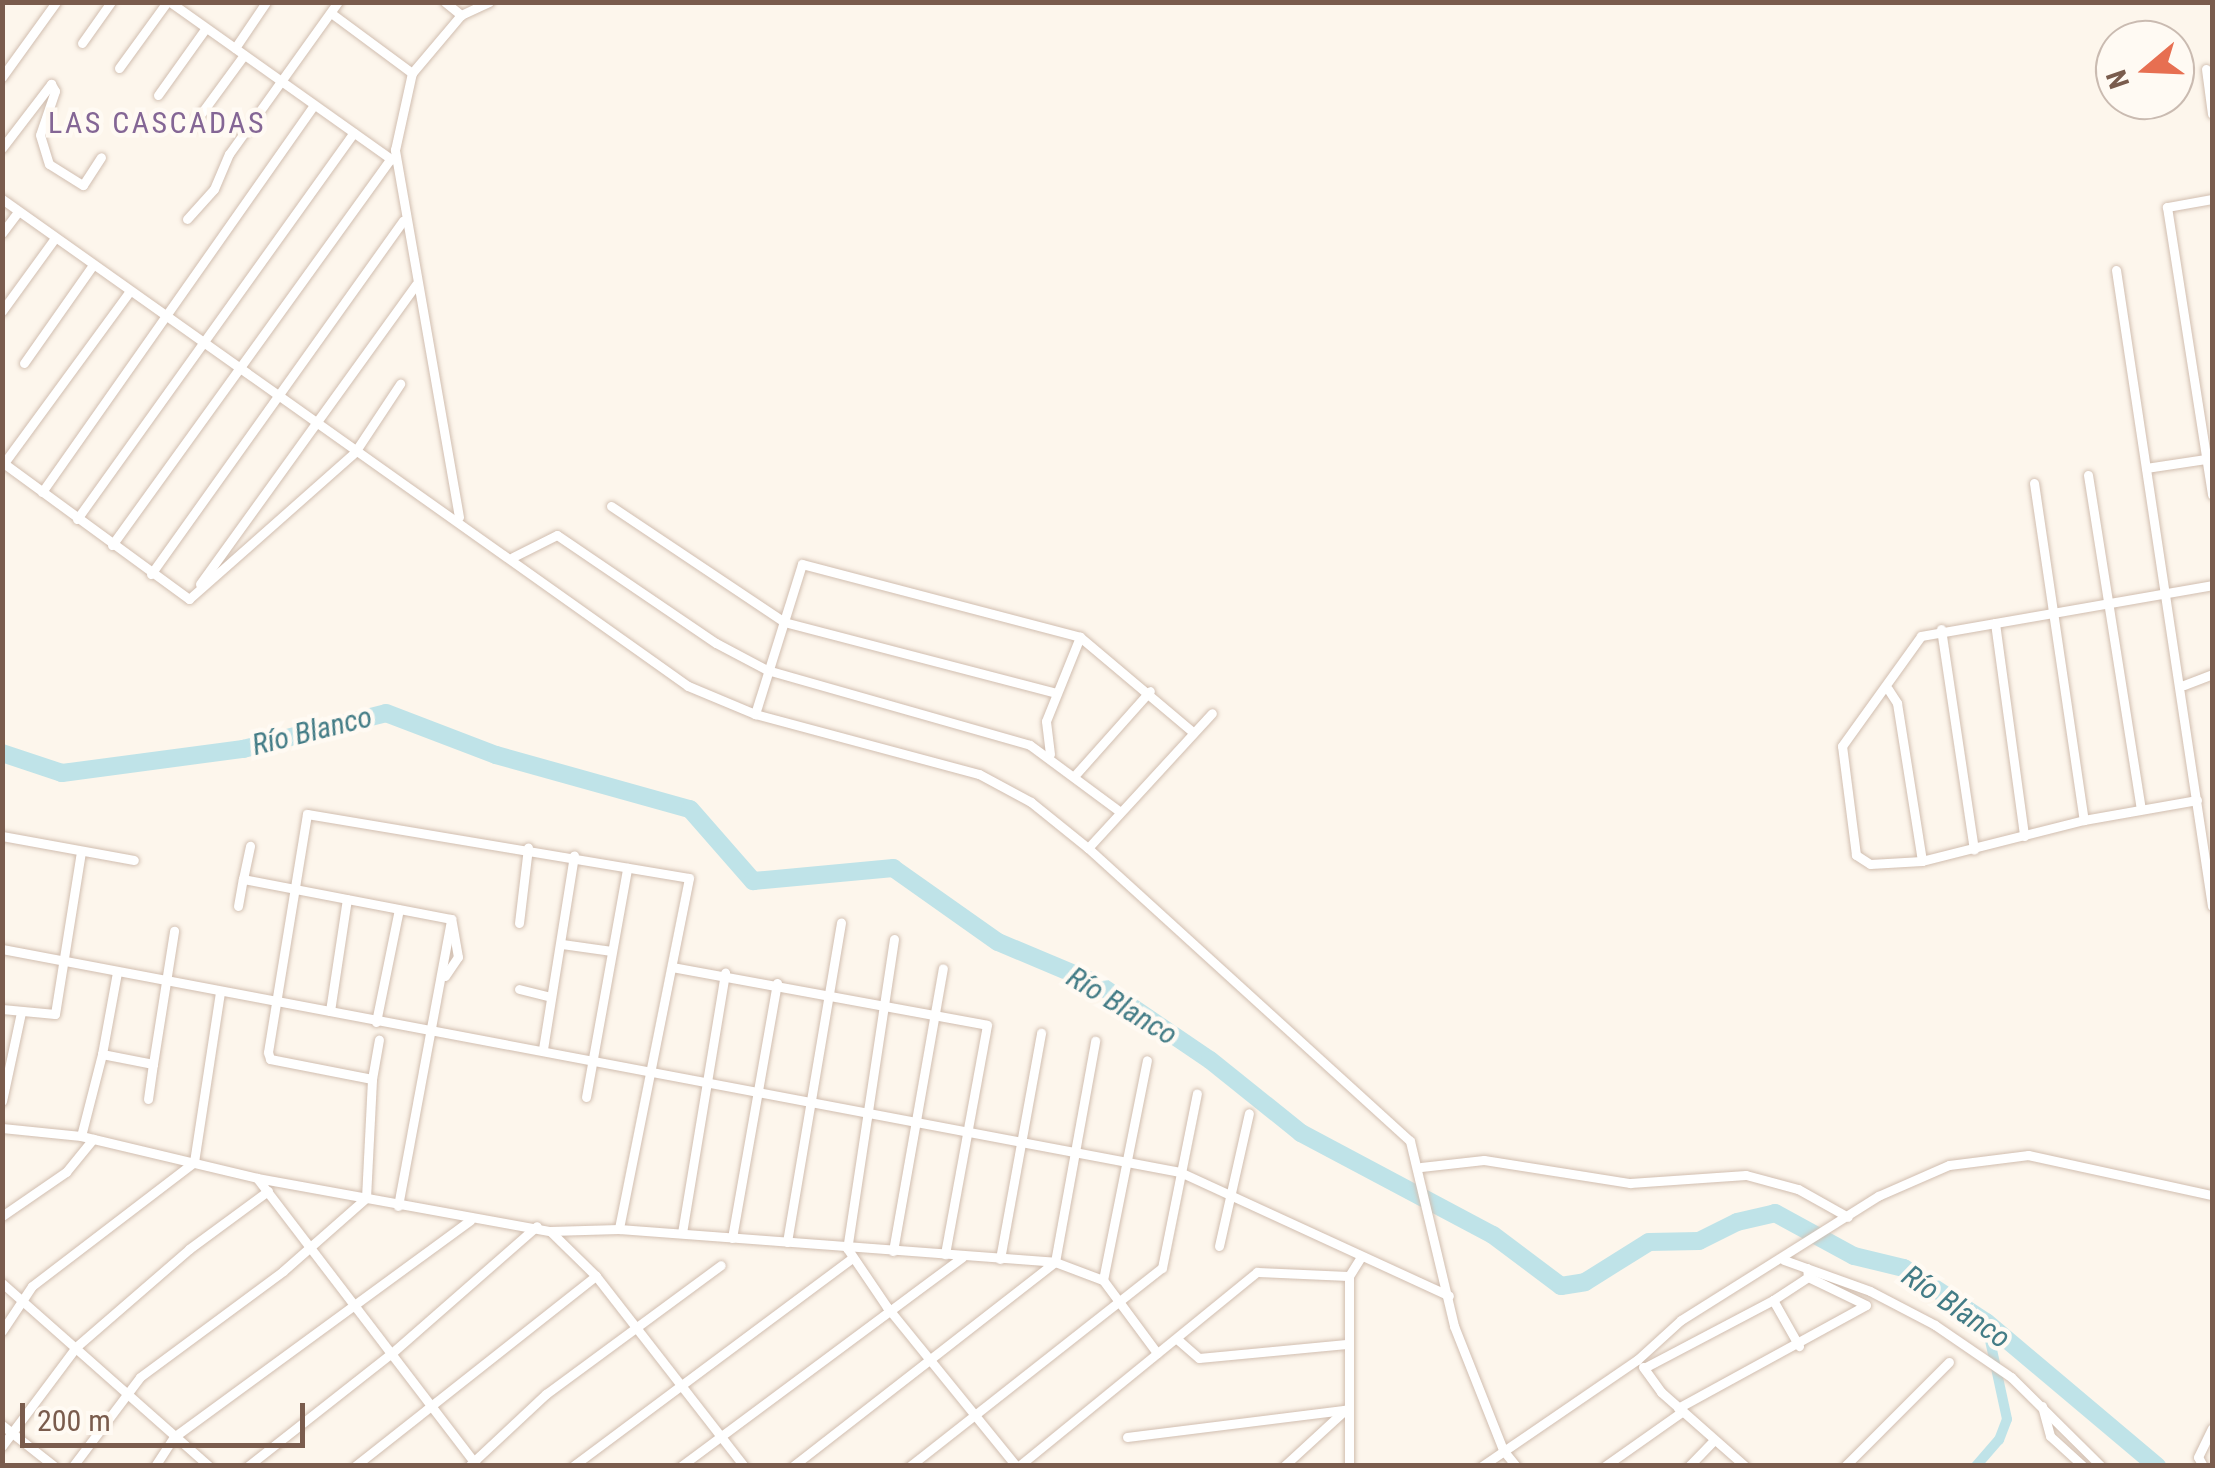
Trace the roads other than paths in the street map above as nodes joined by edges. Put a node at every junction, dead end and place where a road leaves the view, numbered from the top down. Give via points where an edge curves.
1 (56, 2) edge
2 (111, 2) edge
3 (168, 2) edge
4 (196, 2) edge
5 (266, 2) edge
6 (338, 2) edge
7 (445, 2) edge
8 (489, 2) edge
9 (331, 13) junction
10 (462, 14) junction
11 (186, 15) junction
12 (205, 28) junction
13 (82, 42) dead end
14 (239, 52) junction
15 (119, 68) dead end
16 (2206, 70) dead end
17 (412, 73) junction
18 (2, 77) edge
19 (282, 80) junction
20 (158, 95) dead end
21 (314, 105) junction
22 (2212, 114) edge
23 (192, 126) dead end
24 (353, 133) junction
25 (2, 148) edge
26 (101, 157) dead end
27 (394, 161) junction
28 (2, 199) edge
29 (2212, 199) edge
30 (18, 212) junction
31 (187, 218) dead end
32 (403, 221) junction
33 (2, 233) edge
34 (55, 238) junction
35 (93, 265) junction
36 (2116, 270) dead end
37 (416, 285) junction
38 (130, 292) junction
39 (2, 311) edge
40 (168, 316) junction
41 (206, 343) junction
42 (24, 363) dead end
43 (243, 367) junction
44 (400, 384) dead end
45 (281, 396) junction
46 (318, 424) junction
47 (355, 452) junction
48 (2210, 459) edge
49 (3, 462) edge
50 (2146, 468) junction
51 (2088, 474) dead end
52 (2034, 483) dead end
53 (42, 492) junction
54 (2212, 495) edge
55 (611, 506) dead end
56 (459, 518) junction
57 (77, 519) junction
58 (112, 545) junction
59 (513, 557) junction
60 (150, 574) junction
61 (2212, 585) edge
62 (2167, 596) junction
63 (189, 598) junction
64 (2108, 606) junction
65 (2049, 614) junction
66 (784, 622) junction
67 (1995, 623) junction
68 (1941, 629) junction
69 (1080, 637) junction
70 (767, 670) junction
71 (2212, 674) edge
72 (2184, 686) junction
73 (1888, 689) junction
74 (1150, 690) junction
75 (1056, 693) junction
76 (1212, 713) dead end
77 (755, 714) junction
78 (1193, 732) junction
79 (1050, 754) junction
80 (1076, 774) junction
81 (2196, 800) junction
82 (2141, 809) junction
83 (1118, 810) junction
84 (2084, 820) junction
85 (2, 836) edge
86 (2024, 836) junction
87 (250, 846) dead end
88 (528, 848) junction
89 (1088, 848) junction
90 (1974, 850) junction
91 (81, 852) junction
92 (574, 854) junction
93 (134, 860) dead end
94 (1922, 861) junction
95 (2210, 865) edge
96 (627, 868) junction
97 (243, 879) junction
98 (294, 891) junction
99 (347, 899) junction
100 (238, 906) dead end
101 (2212, 906) edge
102 (399, 909) junction
103 (518, 922) dead end
104 (842, 923) dead end
105 (174, 931) dead end
106 (894, 939) dead end
107 (562, 944) junction
108 (2, 949) edge
109 (612, 951) junction
110 (67, 962) junction
111 (672, 967) junction
112 (943, 968) dead end
113 (117, 972) junction
114 (725, 973) junction
115 (777, 983) junction
116 (167, 984) junction
117 (519, 989) dead end
118 (220, 993) junction
119 (830, 994) junction
120 (550, 996) junction
121 (275, 1002) junction
122 (884, 1006) junction
123 (2, 1008) edge
124 (330, 1011) junction
125 (21, 1012) junction
126 (936, 1016) junction
127 (376, 1022) junction
128 (434, 1032) junction
129 (1041, 1034) dead end
130 (379, 1040) dead end
131 (1095, 1041) dead end
132 (543, 1050) junction
133 (102, 1054) junction
134 (591, 1060) junction
135 (1147, 1060) dead end
136 (153, 1064) junction
137 (652, 1072) junction
138 (372, 1079) junction
139 (705, 1084) junction
140 (1197, 1093) dead end
141 (757, 1094) junction
142 (586, 1097) dead end
143 (148, 1099) dead end
144 (2, 1101) edge
145 (808, 1102) junction
146 (1249, 1113) dead end
147 (865, 1114) junction
148 (915, 1122) junction
149 (2, 1128) edge
150 (966, 1130) junction
151 (81, 1136) junction
152 (93, 1140) junction
153 (1019, 1140) junction
154 (1074, 1151) junction
155 (194, 1162) junction
156 (1127, 1162) junction
157 (1422, 1167) junction
158 (1180, 1172) junction
159 (257, 1178) junction
160 (268, 1192) junction
161 (1231, 1193) junction
162 (2212, 1195) edge
163 (366, 1198) junction
164 (398, 1206) junction
165 (2, 1216) edge
166 (447, 1216) junction
167 (470, 1220) junction
168 (1844, 1220) junction
169 (536, 1226) junction
170 (619, 1229) junction
171 (550, 1230) junction
172 (448, 1233) junction
173 (682, 1233) junction
174 (732, 1238) junction
175 (787, 1242) junction
176 (314, 1246) junction
177 (1219, 1246) dead end
178 (894, 1250) junction
179 (849, 1253) junction
180 (945, 1254) junction
181 (962, 1257) junction
182 (1361, 1257) junction
183 (1000, 1260) junction
184 (1784, 1260) junction
185 (1056, 1262) junction
186 (720, 1265) dead end
187 (1807, 1273) junction
188 (596, 1276) junction
189 (1349, 1276) junction
190 (1103, 1280) junction
191 (2, 1284) edge
192 (1448, 1296) junction
193 (21, 1300) junction
194 (1772, 1300) junction
195 (354, 1301) junction
196 (1121, 1304) junction
197 (886, 1307) junction
198 (637, 1330) junction
199 (2, 1331) edge
200 (1177, 1339) junction
201 (1346, 1344) junction
202 (1799, 1346) junction
203 (76, 1347) junction
204 (393, 1352) junction
205 (1157, 1354) junction
206 (932, 1360) junction
207 (1949, 1362) dead end
208 (1641, 1364) junction
209 (679, 1384) junction
210 (122, 1394) junction
211 (433, 1406) junction
212 (2042, 1406) junction
213 (1347, 1410) junction
214 (1680, 1410) junction
215 (976, 1416) junction
216 (2, 1425) edge
217 (2212, 1428) edge
218 (13, 1432) junction
219 (720, 1435) junction
220 (174, 1437) junction
221 (1127, 1437) dead end
222 (1714, 1440) junction
223 (2, 1446) edge
224 (1503, 1450) junction
225 (473, 1464) edge
226 (54, 1466) edge
227 (73, 1466) edge
228 (155, 1466) edge
229 (209, 1466) edge
230 (248, 1466) edge
231 (355, 1466) edge
232 (573, 1466) edge
233 (682, 1466) edge
234 (744, 1466) edge
235 (793, 1466) edge
236 (910, 1466) edge
237 (1018, 1466) edge
238 (1284, 1466) edge
239 (1349, 1466) edge
240 (1482, 1466) edge
241 (1516, 1466) edge
242 (1605, 1466) edge
243 (1690, 1466) edge
244 (1745, 1466) edge
245 (1845, 1466) edge
246 (2083, 1466) edge
247 (2101, 1466) edge
248 (2204, 1466) edge

1 - 18 street
2 - 13 street
3 - 11 street
3 - 15 street
4 - 11 street
5 - 14 street
6 - 9 street
7 - 10 street
8 - 10 street
9 - 17 street
9 - 19 street
10 - 17 street
11 - 12 street
12 - 14 street
12 - 20 street
14 - 19 street
14 - 23 street
16 - 22 street
17 - 27 street via 398,116
19 - 21 street
19 - 31 street via 229,154 214,189
21 - 24 street
21 - 40 street
24 - 27 street
24 - 41 street
25 - 26 street via 51,84 55,91 40,134 49,164 83,184
27 - 32 street
27 - 43 street
28 - 30 street
29 - 48 street via 2167,206
30 - 33 street
30 - 34 street
32 - 37 street
32 - 45 street
34 - 35 street
34 - 39 street
35 - 38 street
35 - 42 street
36 - 50 street
37 - 46 street
37 - 56 street
38 - 40 street
38 - 49 street
40 - 41 street
40 - 53 street
41 - 43 street
41 - 57 street
43 - 45 street
43 - 58 street
44 - 47 street
45 - 46 street
45 - 60 street
46 - 47 street
46 - 63 street
47 - 56 street
47 - 63 street
48 - 50 street
48 - 54 street
49 - 53 street
50 - 62 street
51 - 64 street
52 - 65 street
53 - 57 street
55 - 66 street
56 - 59 street
57 - 58 street
58 - 60 street
59 - 70 street via 557,535 716,644
59 - 77 street via 688,686
60 - 63 street
61 - 62 street
62 - 64 street
62 - 72 street
64 - 65 street
64 - 82 street
65 - 67 street
65 - 84 street
66 - 69 street via 802,564
66 - 70 street
66 - 75 street
67 - 68 street
67 - 86 street
68 - 73 street via 1913,642
68 - 90 street
69 - 74 street
69 - 75 street
70 - 77 street
70 - 79 street
71 - 72 street
72 - 81 street
73 - 94 street via 1897,703
73 - 94 street via 1842,746 1856,855 1870,864
74 - 78 street
74 - 80 street
75 - 79 street via 1044,732
76 - 78 street
77 - 89 street via 979,774 1030,802
78 - 83 street
79 - 80 street
80 - 83 street
81 - 82 street
81 - 95 street
82 - 84 street
83 - 89 street
84 - 86 street
85 - 91 street
86 - 90 street
87 - 97 street
88 - 92 street
88 - 98 street via 316,812 306,814
88 - 103 street
89 - 157 street via 1393,1122
90 - 94 street
91 - 93 street
91 - 110 street
92 - 96 street
92 - 107 street
95 - 101 street
96 - 109 street
96 - 111 street via 689,878
97 - 98 street
97 - 100 street
98 - 99 street
98 - 121 street
99 - 102 street
99 - 124 street
102 - 127 street
102 - 128 street via 450,919
104 - 119 street
105 - 116 street
106 - 122 street
107 - 109 street
107 - 120 street
108 - 110 street
109 - 134 street
110 - 113 street
110 - 125 street via 56,1014
111 - 114 street
111 - 137 street
112 - 126 street
113 - 116 street
113 - 133 street
114 - 115 street
114 - 139 street
115 - 119 street
115 - 141 street
116 - 118 street
116 - 136 street
117 - 120 street
118 - 121 street
118 - 155 street
119 - 122 street
119 - 145 street
120 - 132 street
121 - 124 street
121 - 138 street via 270,1059
122 - 126 street
122 - 147 street
123 - 125 street
124 - 127 street
125 - 144 street
126 - 148 street
126 - 150 street via 987,1025
127 - 128 street
128 - 132 street
128 - 164 street
129 - 153 street
130 - 138 street
131 - 154 street
132 - 134 street
133 - 136 street
133 - 151 street
134 - 137 street
134 - 142 street
135 - 156 street
136 - 143 street
137 - 139 street
137 - 170 street
138 - 163 street
139 - 141 street
139 - 173 street
140 - 158 street
141 - 145 street
141 - 174 street
145 - 147 street
145 - 175 street
146 - 161 street
147 - 148 street
147 - 179 street
148 - 150 street
148 - 178 street
149 - 151 street
150 - 153 street
150 - 180 street
151 - 152 street
152 - 155 street
152 - 165 street via 66,1172
153 - 154 street
153 - 183 street
154 - 156 street
154 - 185 street
155 - 159 street
155 - 193 street
156 - 158 street
156 - 190 street
157 - 168 street via 1484,1160 1630,1183 1746,1176 1798,1189
157 - 192 street
158 - 161 street
158 - 196 street via 1166,1262
159 - 160 street
159 - 163 street
160 - 176 street
160 - 203 street via 189,1249
161 - 177 street
161 - 182 street
162 - 168 street via 2028,1155 1949,1165
163 - 164 street
163 - 176 street
164 - 166 street
166 - 167 street
166 - 172 street
167 - 169 street
167 - 172 street
168 - 184 street
169 - 171 street
169 - 204 street
170 - 171 street
170 - 173 street
171 - 188 street
172 - 195 street
173 - 174 street
174 - 175 street
175 - 179 street
176 - 195 street
176 - 210 street via 182,1341
178 - 179 street
178 - 180 street
179 - 197 street
179 - 209 street
180 - 181 street
181 - 183 street
181 - 197 street
182 - 189 street
182 - 192 street
183 - 185 street
184 - 187 street
184 - 208 street via 1681,1320
185 - 190 street
185 - 206 street
186 - 198 street
187 - 194 street
187 - 202 street via 1866,1305
187 - 212 street via 1912,1313 2011,1377
188 - 198 street
188 - 211 street
189 - 200 street via 1257,1272
189 - 201 street
190 - 196 street
191 - 193 street
192 - 224 street
193 - 199 street
193 - 203 street
194 - 202 street
194 - 208 street
195 - 204 street
195 - 220 street
196 - 205 street
196 - 215 street
197 - 206 street
197 - 219 street
198 - 209 street
198 - 225 street via 546,1394
200 - 201 street via 1199,1358
200 - 205 street
201 - 213 street
202 - 214 street
203 - 210 street
203 - 218 street
204 - 211 street
204 - 230 street
205 - 237 street
206 - 215 street
206 - 235 street
207 - 245 street
208 - 214 street
208 - 224 street
209 - 219 street
209 - 232 street
210 - 220 street
210 - 227 street
211 - 225 street
211 - 231 street
212 - 246 street via 2050,1436
212 - 247 street
213 - 221 street
213 - 238 street
213 - 239 street
214 - 222 street
214 - 242 street
215 - 236 street
215 - 237 street
216 - 218 street
217 - 248 street via 2198,1456
218 - 223 street
218 - 226 street
219 - 233 street
219 - 234 street
220 - 228 street
220 - 229 street
222 - 243 street
222 - 244 street
224 - 240 street
224 - 241 street

